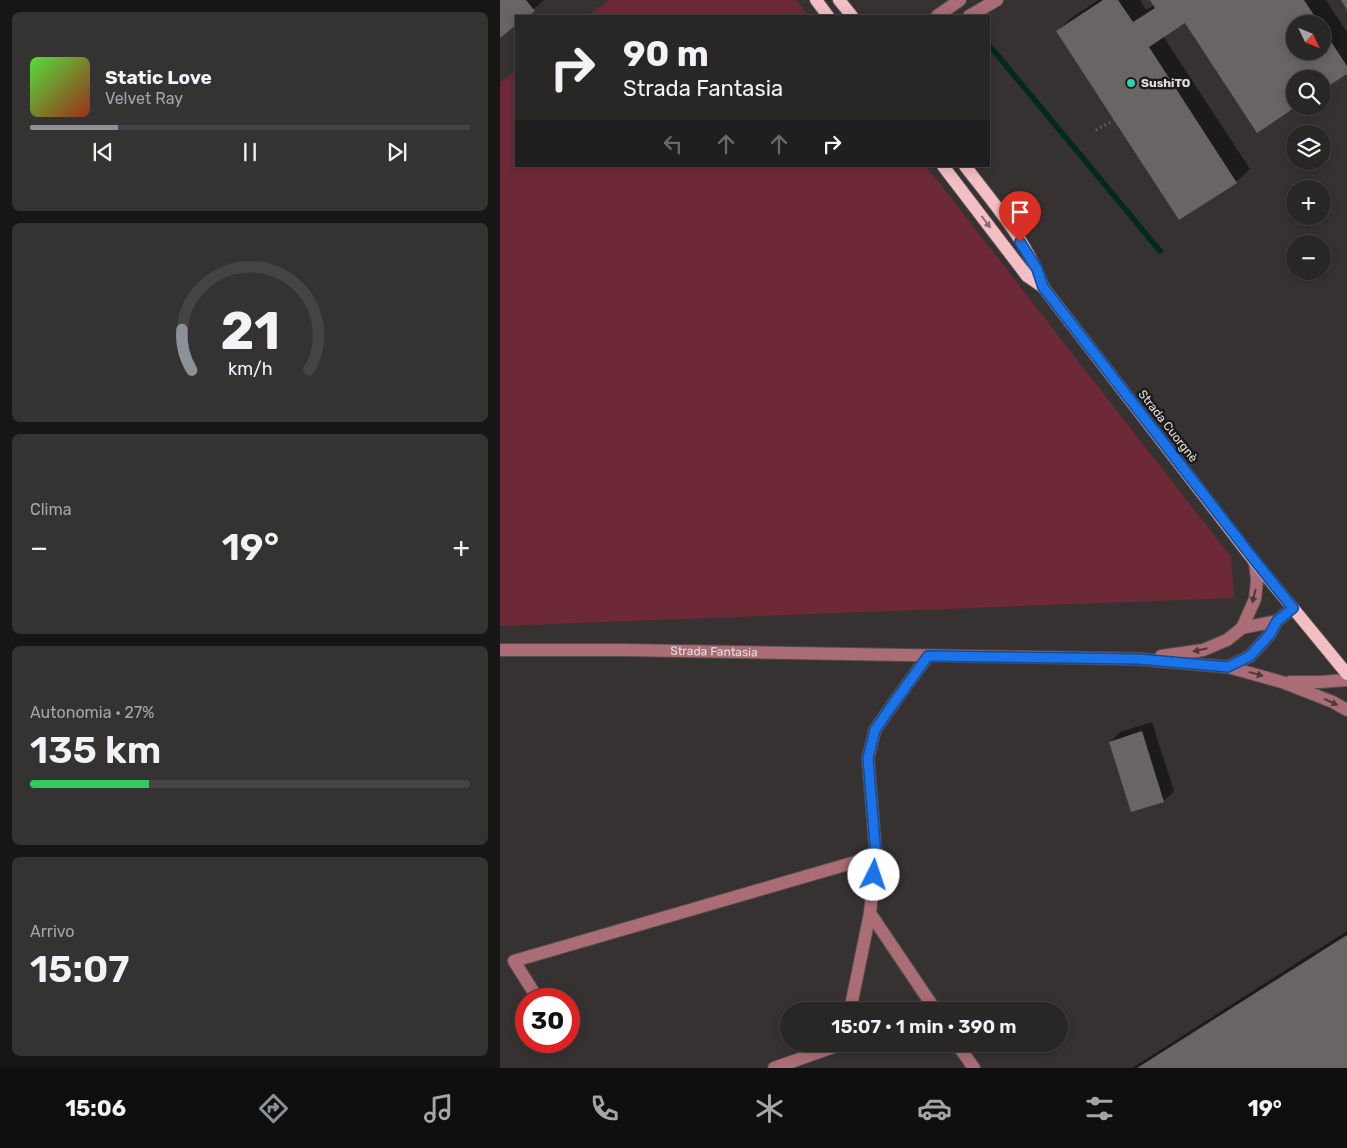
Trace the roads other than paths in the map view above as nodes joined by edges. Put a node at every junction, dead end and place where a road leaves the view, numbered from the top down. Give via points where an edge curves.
1 (816, 0) edge
2 (839, 0) edge
3 (960, 0) edge
4 (997, 0) edge
5 (827, 15) edge
6 (851, 15) edge
7 (938, 15) edge
8 (971, 15) edge
9 (944, 167) edge
10 (967, 167) edge
11 (1043, 287) junction
12 (1256, 562) junction
13 (1293, 608) junction
14 (1277, 621) junction
15 (1242, 628) junction
16 (500, 650) edge
17 (928, 656) junction
18 (1138, 659) junction
19 (1228, 667) junction
20 (1347, 674) edge
21 (1347, 680) edge
22 (1282, 682) junction
23 (1347, 710) edge
24 (876, 856) junction
25 (870, 913) junction
26 (531, 988) edge
27 (852, 1002) edge
28 (930, 1002) edge
29 (819, 1052) edge
30 (963, 1052) edge
31 (774, 1068) edge
32 (974, 1068) edge

1 - 5 main road
2 - 6 main road
3 - 7 street
4 - 8 street
9 -> 11 main road, Strada Cuorgnè via 1027,276
10 - 11 main road, Strada Cuorgnè via 1012,229 1037,269
11 - 12 main road, Strada Cuorgnè
12 - 13 main road, Strada Cuorgnè
12 -> 15 street via 1255,599
13 - 14 street, Strada Fantasia
13 - 20 main road, Strada Cuorgnè
14 - 15 street, Strada Fantasia
14 - 19 street, Strada Fantasia via 1250,656
15 -> 18 street, Strada Fantasia via 1227,640 1203,650
16 - 17 street, Strada Fantasia
17 - 18 street, Strada Fantasia
17 - 24 street via 875,730 868,758
18 - 19 street, Strada Fantasia
19 -> 22 street, Strada Fantasia
21 - 22 street, Strada Fantasia
22 -> 23 street, Strada Fantasia
24 - 25 street
24 - 26 street via 514,961
25 - 27 street
25 - 28 street
29 - 31 street
30 - 32 street

